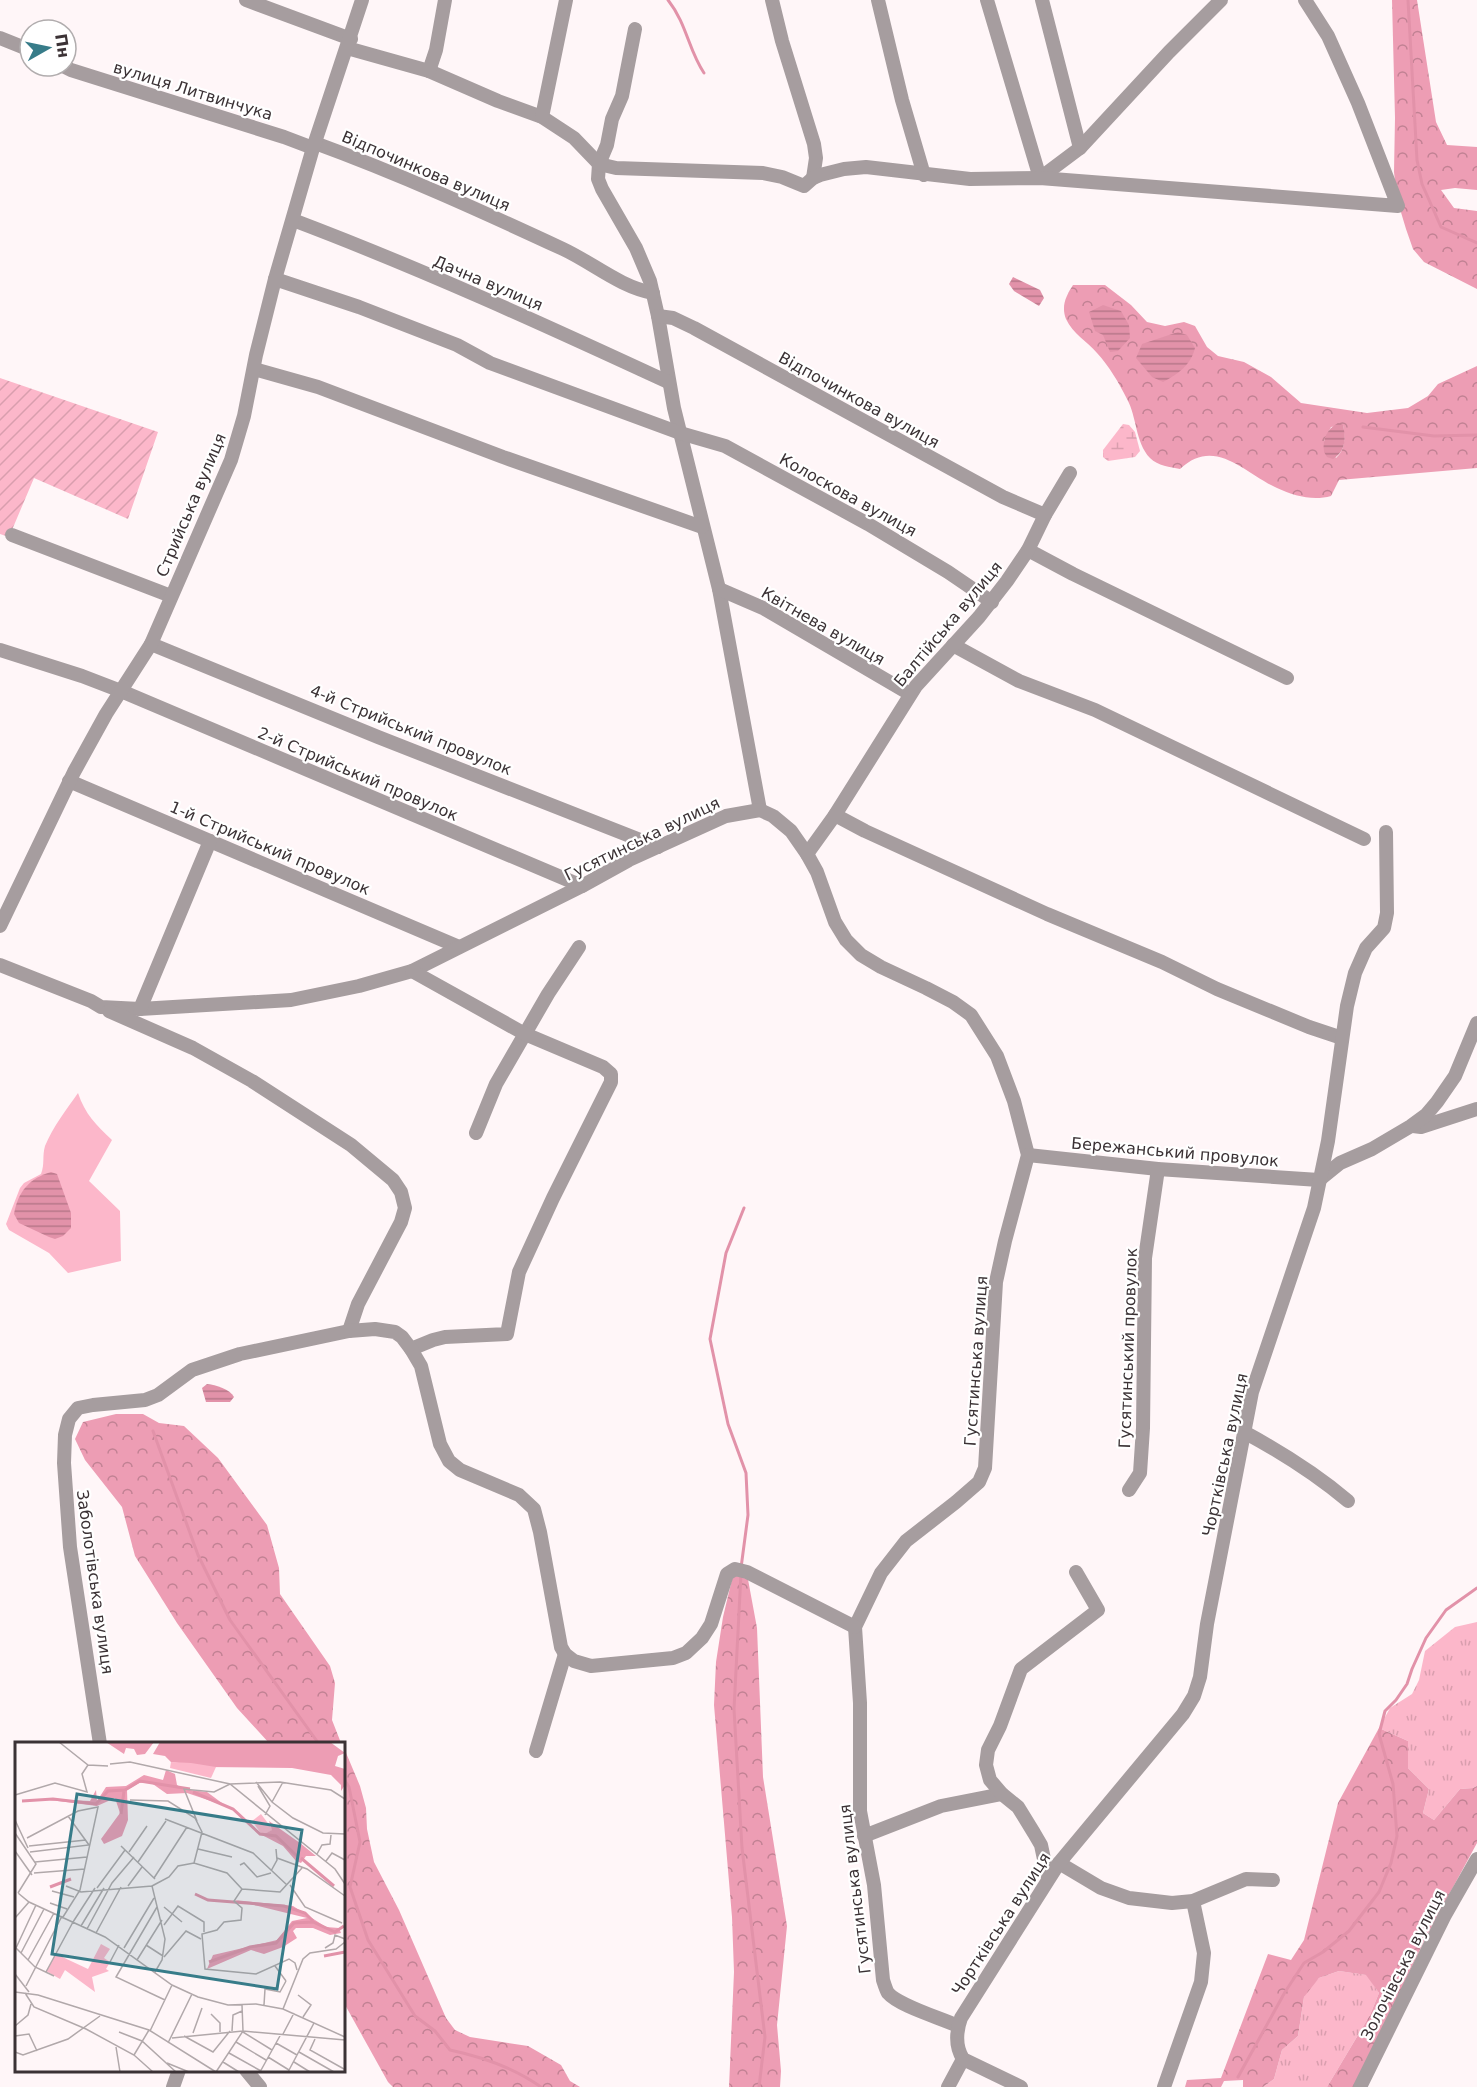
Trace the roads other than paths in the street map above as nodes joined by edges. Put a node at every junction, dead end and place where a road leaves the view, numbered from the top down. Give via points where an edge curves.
1 (246, 0) edge
2 (363, 0) edge
3 (445, 0) edge
4 (566, 0) edge
5 (772, 0) edge
6 (878, 0) edge
7 (987, 0) edge
8 (1042, 0) edge
9 (1221, 0) edge
10 (1305, 0) edge
11 (634, 29) dead end
12 (0, 38) edge
13 (349, 43) junction
14 (18, 45) edge
15 (429, 71) junction
16 (78, 72) edge
17 (542, 117) junction
18 (314, 146) junction
19 (1080, 148) junction
20 (599, 164) junction
21 (924, 175) junction
22 (813, 177) junction
23 (1040, 178) junction
24 (293, 220) junction
25 (275, 279) junction
26 (653, 293) junction
27 (658, 316) junction
28 (254, 369) junction
29 (669, 382) junction
30 (680, 433) junction
31 (1070, 473) dead end
32 (1045, 515) junction
33 (702, 527) junction
34 (12, 535) dead end
35 (1028, 550) junction
36 (718, 589) junction
37 (171, 596) junction
38 (992, 602) junction
39 (151, 644) junction
40 (953, 645) junction
41 (0, 650) edge
42 (1287, 678) dead end
43 (121, 691) junction
44 (910, 694) junction
45 (69, 781) junction
46 (760, 810) junction
47 (835, 815) junction
48 (1386, 832) dead end
49 (1364, 839) dead end
50 (210, 841) junction
51 (658, 847) junction
52 (807, 854) junction
53 (582, 886) junction
54 (0, 926) edge
55 (459, 946) junction
56 (579, 947) dead end
57 (0, 965) edge
58 (412, 970) junction
59 (102, 1007) junction
60 (140, 1009) junction
61 (1477, 1023) edge
62 (525, 1035) junction
63 (1341, 1038) junction
64 (1477, 1109) edge
65 (1411, 1126) junction
66 (476, 1133) dead end
67 (1028, 1155) junction
68 (1158, 1169) junction
69 (1319, 1180) junction
70 (349, 1331) junction
71 (411, 1349) junction
72 (1244, 1432) junction
73 (1129, 1490) dead end
74 (1348, 1501) dead end
75 (1076, 1572) dead end
76 (855, 1627) junction
77 (565, 1654) junction
78 (100, 1742) edge
79 (536, 1751) dead end
80 (1002, 1794) junction
81 (864, 1836) junction
82 (1477, 1859) edge
83 (1059, 1863) junction
84 (1048, 1878) junction
85 (1273, 1880) dead end
86 (1193, 1901) junction
87 (958, 2026) junction
88 (963, 2059) junction
89 (178, 2072) edge
90 (248, 2072) edge
91 (172, 2087) edge
92 (260, 2087) edge
93 (948, 2087) edge
94 (1022, 2087) edge
95 (1164, 2087) edge
96 (1360, 2087) edge

1 - 13 street
2 - 13 street, Стрийська вулиця
3 - 15 street
4 - 17 street
5 - 22 street via 814,144
6 - 21 street
7 - 23 street
8 - 19 street
9 - 19 street
10 - 23 street via 1332,45 1398,206
11 - 20 street via 622,96
12 - 14 street
13 - 15 street
13 - 18 street, Стрийська вулиця
15 - 17 street
16 - 18 street, вулиця Литвинчука
17 - 20 street via 574,138
18 - 24 street, Стрийська вулиця
18 - 26 street, Відпочинкова вулиця via 378,166
19 - 23 street
20 - 22 street via 638,170 763,173 804,186
20 - 26 street via 602,189 636,248
21 - 22 street via 866,167
21 - 23 street
24 - 25 street, Стрийська вулиця
24 - 29 street, Дачна вулиця via 461,289
25 - 28 street, Стрийська вулиця
25 - 30 street, Колоскова вулиця via 359,307 457,345 490,363
26 - 27 street
27 - 29 street
27 - 32 street, Відпочинкова вулиця via 694,328 1003,497
28 - 33 street via 318,387
28 - 37 street, Стрийська вулиця via 231,460
29 - 30 street
30 - 33 street
30 - 38 street, Колоскова вулиця via 726,446 793,482
31 - 32 street, Балтійська вулиця
32 - 35 street, Балтійська вулиця
33 - 36 street
34 - 37 street
35 - 38 street, Балтійська вулиця
35 - 42 street
36 - 44 street, Квітнева вулиця via 763,608
36 - 46 street
37 - 39 street, Стрийська вулиця
38 - 40 street, Балтійська вулиця
39 - 43 street, Стрийська вулиця
39 - 51 street, 4-й Стрийський провулок
40 - 44 street, Балтійська вулиця
40 - 49 street via 1019,681 1095,710
41 - 43 street, 2-й Стрийський провулок
43 - 45 street, Стрийська вулиця
43 - 53 street, 2-й Стрийський провулок
44 - 47 street, Балтійська вулиця
45 - 50 street, 1-й Стрийський провулок
45 - 54 street, Стрийська вулиця
46 - 51 street, Гусятинська вулиця via 726,816
46 - 52 street via 791,831
47 - 52 street, Балтійська вулиця
47 - 63 street via 1217,989
48 - 63 street, Чортківська вулиця via 1387,913 1383,928 1366,948 1355,973
50 - 55 street, 1-й Стрийський провулок
50 - 60 street
51 - 53 street, Гусятинська вулиця
52 - 67 street via 835,922 861,955 971,1015 997,1056
53 - 55 street, Гусятинська вулиця
55 - 58 street, Гусятинська вулиця
56 - 62 street
57 - 59 street
58 - 60 street, Гусятинська вулиця via 291,1000
58 - 62 street
59 - 60 street, Гусятинська вулиця
59 - 70 street via 194,1048 252,1082 351,1145 393,1180 405,1208 401,1222 358,1304
61 - 65 street via 1455,1076 1426,1115
62 - 66 street via 496,1084
62 - 71 street via 603,1066 611,1074 610,1082 519,1272 507,1334 445,1337
63 - 69 street, Чортківська вулиця
64 - 65 street via 1421,1127
65 - 69 street via 1340,1163
67 - 68 street, Бережанський провулок
67 - 76 street, Гусятинська вулиця via 996,1282 985,1468 979,1482 964,1496 906,1540 881,1573
68 - 69 street, Бережанський провулок
68 - 73 street, Гусятинський провулок via 1144,1257 1140,1473
69 - 72 street, Чортківська вулиця via 1314,1208 1252,1392
70 - 71 street via 395,1332
70 - 78 street, Заболотівська вулиця via 240,1354 192,1370 145,1400 78,1408 69,1419 64,1463 70,1547
71 - 77 street via 421,1366 440,1444 449,1461 460,1470 519,1495 534,1509
72 - 74 street via 1278,1450
72 - 83 street, Чортківська вулиця via 1194,1696
75 - 80 street via 1098,1610 1021,1669 988,1750 990,1780
76 - 77 street via 741,1570 727,1574 711,1624 686,1653 673,1658 591,1666
76 - 81 street, Гусятинська вулиця
77 - 79 street
80 - 81 street via 941,1806
80 - 84 street via 1018,1807 1041,1845
81 - 87 street, Гусятинська вулиця via 888,1994 913,2009
82 - 96 street, Золочівська вулиця
83 - 84 street, Чортківська вулиця
83 - 86 street via 1101,1888 1129,1898
84 - 87 street, Чортківська вулиця
85 - 86 street via 1246,1879
86 - 95 street via 1204,1953 1201,1982
87 - 88 street via 957,2040
88 - 93 street
88 - 94 street
89 - 91 street
90 - 92 street

